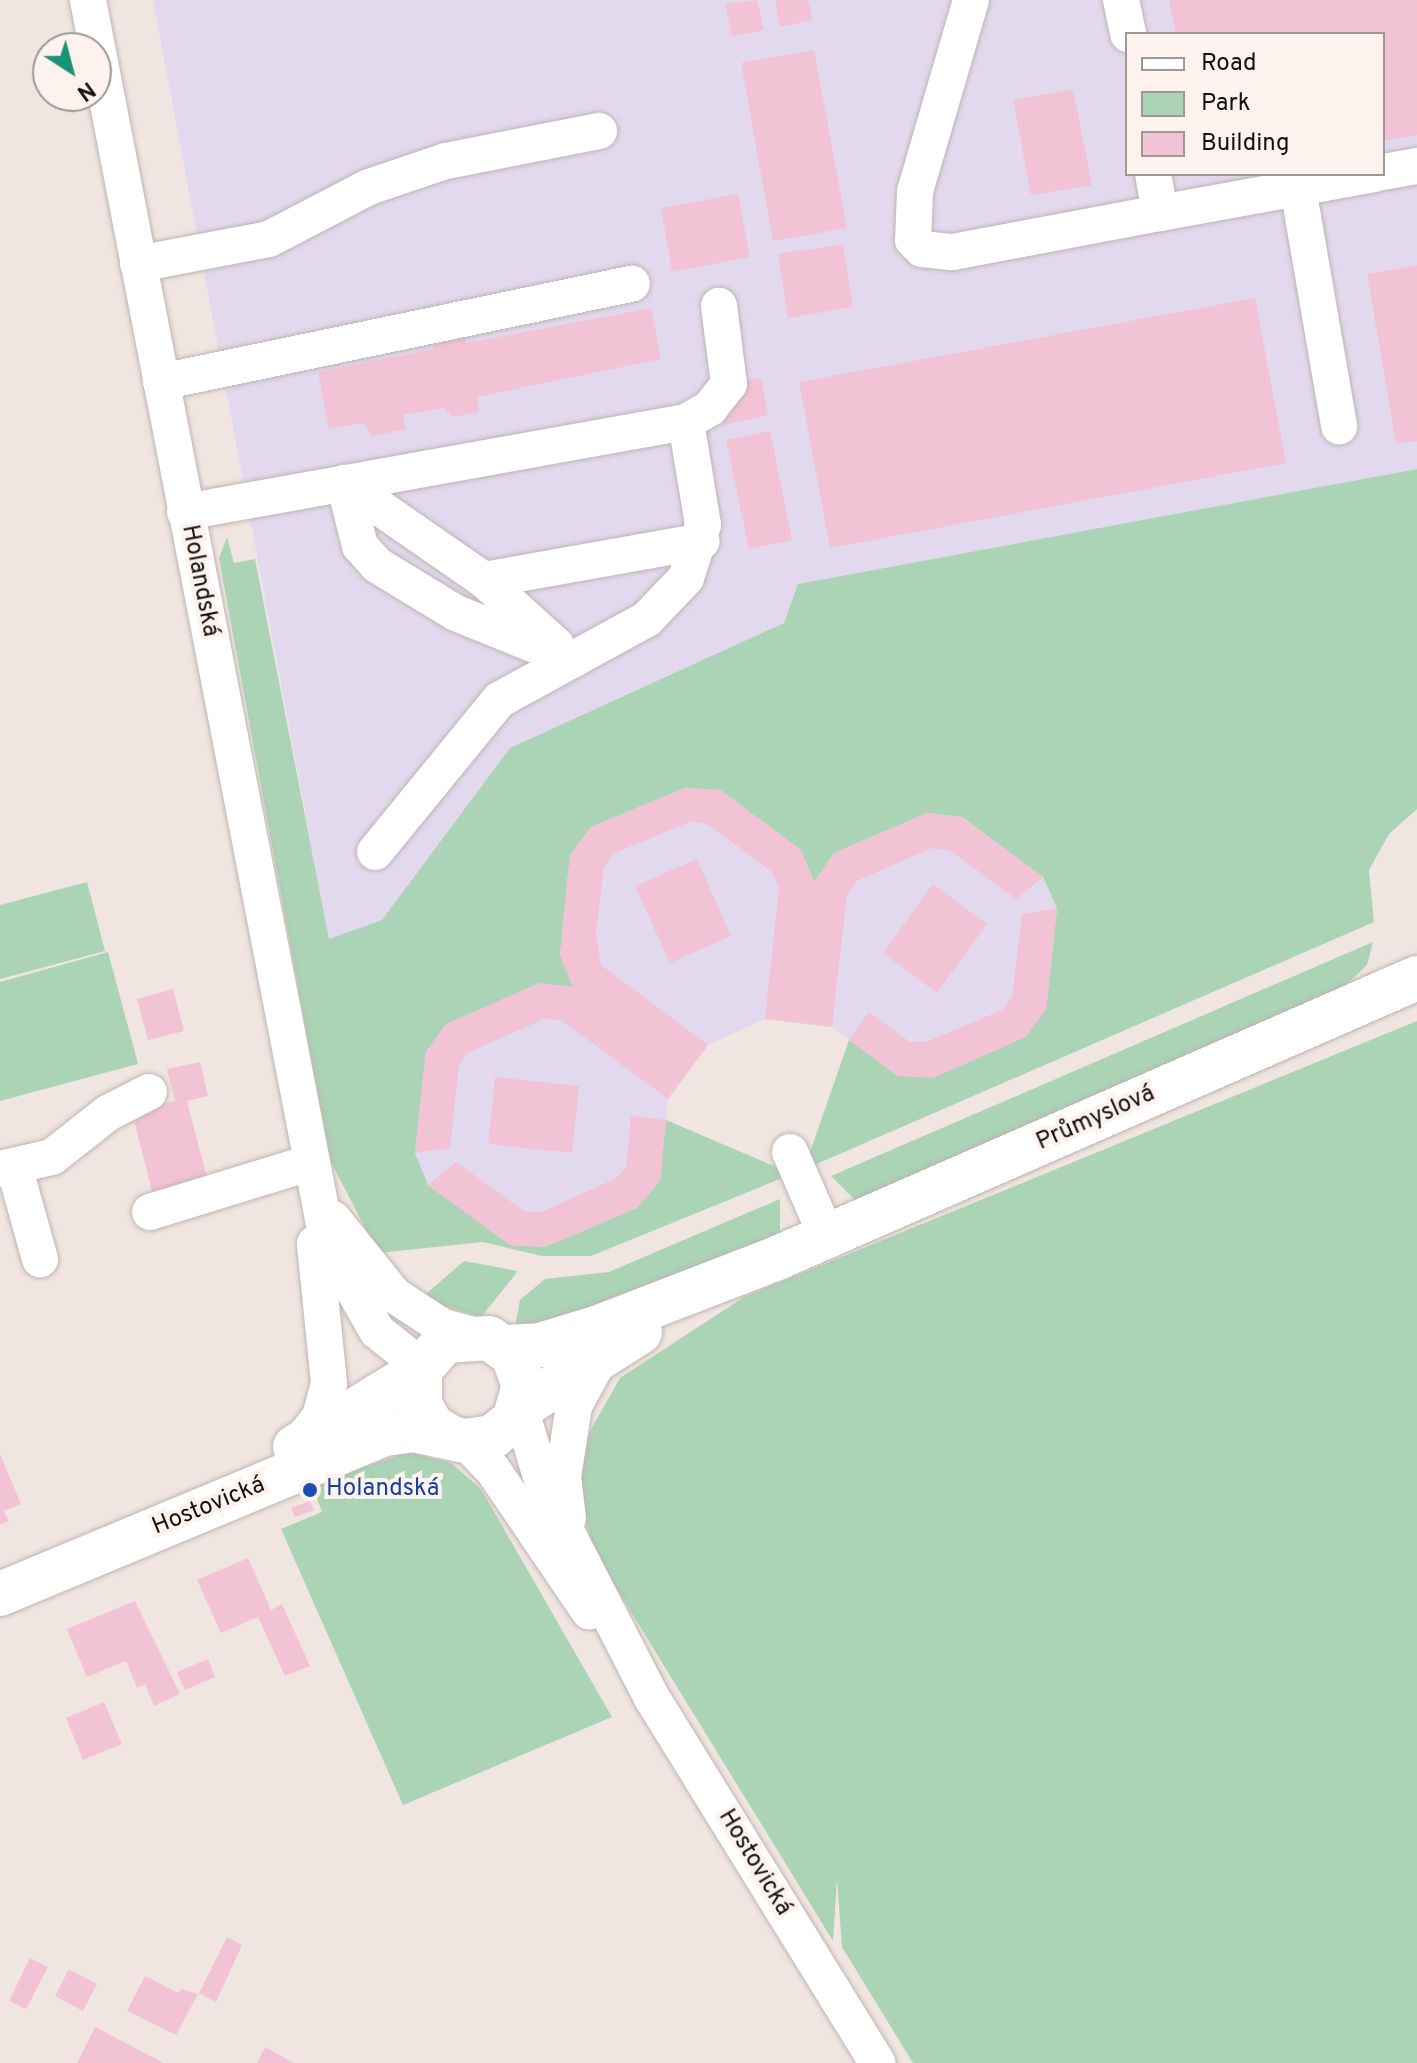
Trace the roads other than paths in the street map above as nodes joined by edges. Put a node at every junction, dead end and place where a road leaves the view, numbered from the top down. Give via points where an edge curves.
1 (88, 0) edge
2 (971, 0) edge
3 (1121, 0) edge
4 (1128, 32) edge
5 (599, 131) dead end
6 (1417, 166) edge
7 (1385, 172) edge
8 (1153, 176) edge
9 (1363, 176) edge
10 (1298, 188) junction
11 (1160, 213) junction
12 (138, 264) junction
13 (632, 284) dead end
14 (719, 306) dead end
15 (161, 382) junction
16 (686, 422) junction
17 (1339, 426) dead end
18 (344, 483) junction
19 (185, 512) junction
20 (702, 541) junction
21 (484, 580) junction
22 (572, 660) junction
23 (375, 852) dead end
24 (1417, 978) edge
25 (149, 1092) dead end
26 (790, 1152) dead end
27 (309, 1163) junction
28 (7, 1168) edge
29 (150, 1212) dead end
30 (827, 1237) junction
31 (40, 1259) dead end
32 (775, 1259) junction
33 (488, 1341) junction
34 (606, 1352) junction
35 (421, 1368) junction
36 (520, 1408) junction
37 (458, 1440) junction
38 (295, 1447) junction
39 (102, 1550) junction
40 (580, 1558) junction
41 (0, 1594) edge
42 (652, 1698) junction
43 (877, 2063) edge

1 - 12 street, Holandská
2 - 11 street via 915,191 913,240 922,249 953,252
3 - 4 street
5 - 12 street via 446,161 369,187 269,239
6 - 7 street
8 - 11 street
9 - 10 street
10 - 11 street
10 - 17 street
12 - 15 street, Holandská
13 - 15 street
14 - 16 street via 729,384 710,408
15 - 19 street, Holandská
16 - 18 street
16 - 20 street
18 - 19 street
18 - 21 street
18 - 22 street via 360,546 377,565 464,617
19 - 27 street, Holandská
20 - 21 street
20 - 22 street via 686,578 662,607
21 - 22 street
22 - 23 street via 520,687 481,718
24 - 30 main road, Průmyslová
25 - 28 street via 115,1108 52,1157
26 - 30 street
27 - 29 street
27 - 33 street, Holandská via 333,1219 380,1282 425,1317
27 - 35 street, Holandská via 339,1274 377,1331
27 - 38 street, Holandská via 329,1383 320,1417
28 - 31 street
30 - 32 main road, Průmyslová
32 - 33 main road, Průmyslová via 540,1345
32 - 34 main road, Průmyslová
33 - 35 main road, Hostovická via 445,1341
33 - 36 main road, Hostovická via 522,1375
34 - 36 main road, Průmyslová
34 - 40 street via 577,1392 565,1454 564,1495
35 - 37 main road, Hostovická via 420,1405 432,1426
35 - 38 main road, Hostovická
36 - 37 main road, Hostovická via 504,1430
36 - 40 street, Hostovická via 538,1474
37 - 39 main road, Hostovická via 413,1430 385,1434
37 - 42 street, Hostovická via 493,1470
38 - 39 main road, Hostovická
39 - 41 main road, Hostovická
40 - 42 street, Hostovická
42 - 43 street, Hostovická

